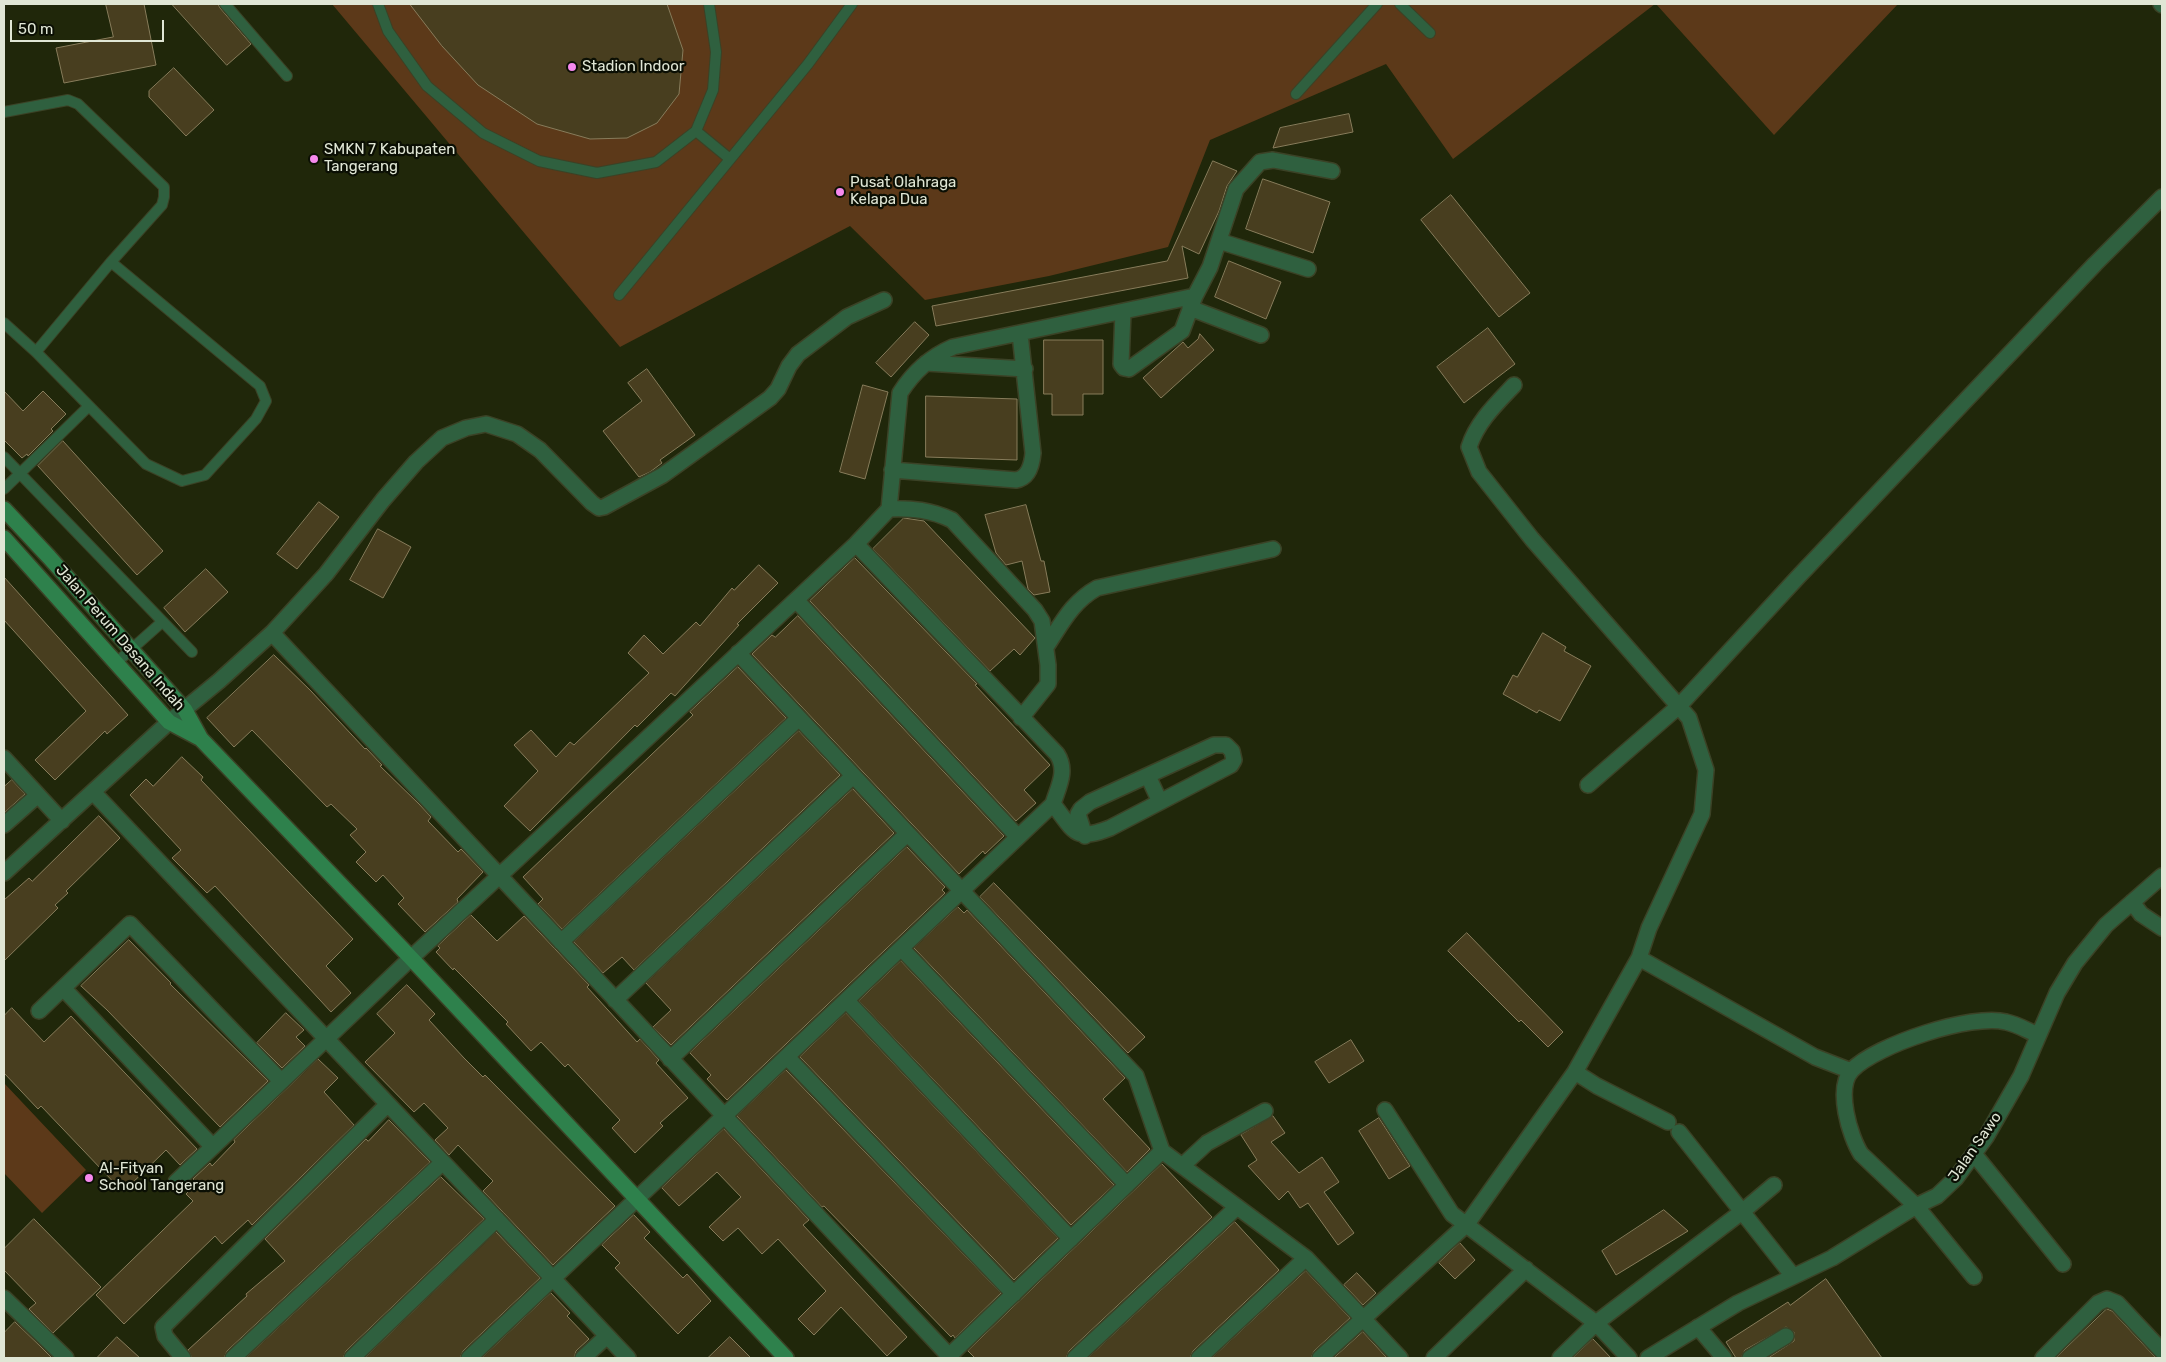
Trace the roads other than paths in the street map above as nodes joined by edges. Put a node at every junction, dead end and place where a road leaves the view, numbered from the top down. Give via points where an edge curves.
1 (224, 4) edge
2 (378, 4) edge
3 (709, 4) edge
4 (852, 4) edge
5 (1377, 4) edge
6 (1400, 4) edge
7 (1430, 33) dead end
8 (287, 76) dead end
9 (1296, 94) dead end
10 (4, 112) edge
11 (696, 131) junction
12 (730, 159) junction
13 (1332, 171) dead end
14 (2162, 197) edge
15 (1219, 241) junction
16 (111, 262) junction
17 (1308, 269) dead end
18 (620, 295) dead end
19 (884, 300) dead end
20 (1192, 302) junction
21 (1123, 312) junction
22 (4, 323) edge
23 (1020, 334) junction
24 (1260, 335) dead end
25 (36, 352) junction
26 (926, 363) junction
27 (1024, 369) junction
28 (1514, 385) dead end
29 (89, 406) junction
30 (4, 457) edge
31 (892, 470) junction
32 (19, 473) junction
33 (4, 489) edge
34 (4, 509) edge
35 (889, 510) junction
36 (4, 538) edge
37 (856, 544) junction
38 (1272, 549) dead end
39 (796, 600) junction
40 (162, 622) junction
41 (272, 633) junction
42 (1046, 647) junction
43 (131, 650) junction
44 (192, 652) dead end
45 (738, 653) junction
46 (116, 663) junction
47 (1679, 706) junction
48 (185, 710) junction
49 (799, 718) junction
50 (1021, 718) junction
51 (169, 722) junction
52 (201, 739) junction
53 (4, 758) edge
54 (853, 776) junction
55 (1148, 776) junction
56 (1588, 785) dead end
57 (93, 792) junction
58 (38, 795) junction
59 (1160, 802) junction
60 (1053, 804) junction
61 (62, 821) junction
62 (4, 825) edge
63 (907, 834) junction
64 (1085, 836) junction
65 (1018, 837) junction
66 (4, 873) edge
67 (499, 876) junction
68 (2162, 876) edge
69 (961, 892) junction
70 (2132, 902) junction
71 (2162, 928) edge
72 (562, 942) junction
73 (902, 949) junction
74 (411, 958) junction
75 (1639, 958) junction
76 (64, 989) junction
77 (615, 1000) junction
78 (847, 1001) junction
79 (39, 1012) dead end
80 (2038, 1035) junction
81 (326, 1038) junction
82 (787, 1057) junction
83 (670, 1059) junction
84 (1851, 1071) junction
85 (1574, 1072) junction
86 (281, 1081) junction
87 (388, 1104) junction
88 (1385, 1110) dead end
89 (1265, 1111) dead end
90 (724, 1117) junction
91 (213, 1147) junction
92 (1162, 1151) junction
93 (1974, 1154) junction
94 (443, 1162) junction
95 (1182, 1166) junction
96 (176, 1182) dead end
97 (1126, 1185) junction
98 (1774, 1185) dead end
99 (638, 1200) junction
100 (1916, 1206) junction
101 (1236, 1208) junction
102 (1743, 1211) junction
103 (497, 1219) junction
104 (1467, 1224) junction
105 (1071, 1239) junction
106 (1306, 1258) junction
107 (2063, 1264) dead end
108 (1526, 1269) junction
109 (1793, 1276) junction
110 (1974, 1277) dead end
111 (553, 1279) junction
112 (1014, 1294) junction
113 (5, 1303) edge
114 (1363, 1319) junction
115 (1596, 1323) junction
116 (1698, 1327) junction
117 (607, 1336) junction
118 (1786, 1336) dead end
119 (2162, 1351) edge
120 (2051, 1356) edge
121 (66, 1358) edge
122 (183, 1358) edge
123 (233, 1358) edge
124 (352, 1358) edge
125 (469, 1358) edge
126 (583, 1358) edge
127 (628, 1358) edge
128 (786, 1358) edge
129 (949, 1358) edge
130 (1075, 1358) edge
131 (1199, 1358) edge
132 (1320, 1358) edge
133 (1400, 1358) edge
134 (1434, 1358) edge
135 (1560, 1358) edge
136 (1628, 1358) edge
137 (1648, 1358) edge
138 (1724, 1358) edge
139 (1750, 1358) edge

1 - 8 lane
2 - 11 lane via 388,31 427,86 483,133 539,161 597,173 656,162
3 - 11 lane via 716,52 713,90
4 - 12 lane via 808,64
5 - 9 lane
6 - 7 lane
10 - 16 lane via 68,100 78,104 164,187 162,205
11 - 12 lane
12 - 18 lane
13 - 15 street via 1273,160 1260,162 1236,189
14 - 47 street via 1825,548
15 - 17 street
15 - 20 street
16 - 25 lane
16 - 29 lane via 260,386 266,401 256,419 205,475 182,481 146,464
19 - 41 street via 847,317 798,354 770,398 663,475 604,507 598,508 592,503 540,450 517,434 486,424 442,438 394,487 326,574
20 - 21 street
20 - 21 street via 1182,331 1129,369 1121,364
20 - 24 street
21 - 23 street
22 - 25 lane
23 - 26 street via 953,347
23 - 27 street
25 - 29 lane
26 - 27 street
26 - 31 street via 910,377 900,392
27 - 31 street via 1034,453 1032,465 1021,479
28 - 47 street via 1472,437 1469,447 1480,472 1532,540
29 - 32 lane
30 - 32 lane
31 - 35 street
32 - 33 lane
32 - 40 lane
34 - 43 street, Jalan Perum Dasana Indah
35 - 37 street
35 - 42 street via 911,508 935,512 952,520 1035,610 1042,621
36 - 46 street, Jalan Perum Dasana Indah
37 - 39 street
37 - 50 street
38 - 42 street via 1097,588 1072,608
39 - 45 street
39 - 65 street
40 - 43 lane
40 - 44 lane
41 - 48 street
41 - 67 street
42 - 50 street via 1048,684
43 - 46 lane
43 - 48 street, Jalan Perum Dasana Indah
45 - 49 street
45 - 67 street
46 - 51 street, Jalan Perum Dasana Indah
47 - 56 street
47 - 75 street via 1689,718 1706,770 1702,814 1649,928
48 - 51 street
48 - 52 street, Jalan Perum Dasana Indah
49 - 54 street
49 - 72 street
50 - 60 street via 1063,763
51 - 52 street, Jalan Perum Dasana Indah
51 - 57 street
52 - 74 street
53 - 58 street
54 - 63 street
54 - 77 street
55 - 59 street
55 - 59 street via 1214,745 1226,745 1232,751 1234,760 1231,765
55 - 64 street via 1081,808 1078,814
57 - 61 street
57 - 81 street
58 - 61 street
58 - 62 street
59 - 64 street via 1110,828
60 - 64 street via 1070,826
60 - 65 street
61 - 66 street
63 - 69 street
63 - 83 street
65 - 69 street
67 - 72 street
67 - 74 street
68 - 70 street, Jalan Sawo
69 - 73 street
69 - 92 street via 1136,1076
70 - 71 street via 2141,914
70 - 80 street, Jalan Sawo via 2106,925 2075,963
72 - 77 street
73 - 78 street
73 - 97 street
74 - 81 street
74 - 99 street
75 - 84 street via 1814,1057
75 - 85 street
76 - 79 street
76 - 86 street via 130,924
76 - 91 street
77 - 83 street
78 - 82 street
78 - 105 street
80 - 84 street via 2005,1021 1973,1022 1908,1038
80 - 93 street, Jalan Sawo via 2020,1076
81 - 86 street
81 - 87 street
82 - 90 street
82 - 112 street
83 - 90 street
84 - 100 street via 1845,1089 1845,1107 1854,1144
85 - 102 street via 1674,1127
85 - 104 street
86 - 91 street
87 - 94 street
87 - 122 street via 163,1327 165,1336
88 - 104 street via 1446,1206
89 - 95 street via 1207,1143
90 - 99 street
90 - 129 street
91 - 96 street
92 - 95 street
92 - 97 street
93 - 100 street, Jalan Sawo via 1937,1196
93 - 107 street
94 - 103 street
94 - 123 street
95 - 101 street
97 - 105 street
98 - 102 street
99 - 111 street
99 - 128 street
100 - 109 street, Jalan Sawo via 1832,1258
100 - 110 street
101 - 106 street
101 - 130 street
102 - 109 street
102 - 115 street
103 - 111 street
103 - 124 street
104 - 108 street
104 - 114 street
105 - 112 street
106 - 114 street
106 - 131 street
108 - 115 street
108 - 134 street
109 - 116 street, Jalan Sawo
111 - 117 street
111 - 125 street
112 - 129 street
113 - 121 street
114 - 132 street
114 - 133 street
115 - 135 street
115 - 136 street
116 - 137 street, Jalan Sawo
116 - 138 street
117 - 126 street
117 - 127 street
118 - 139 street
119 - 120 street via 2117,1303 2107,1299 2098,1303

